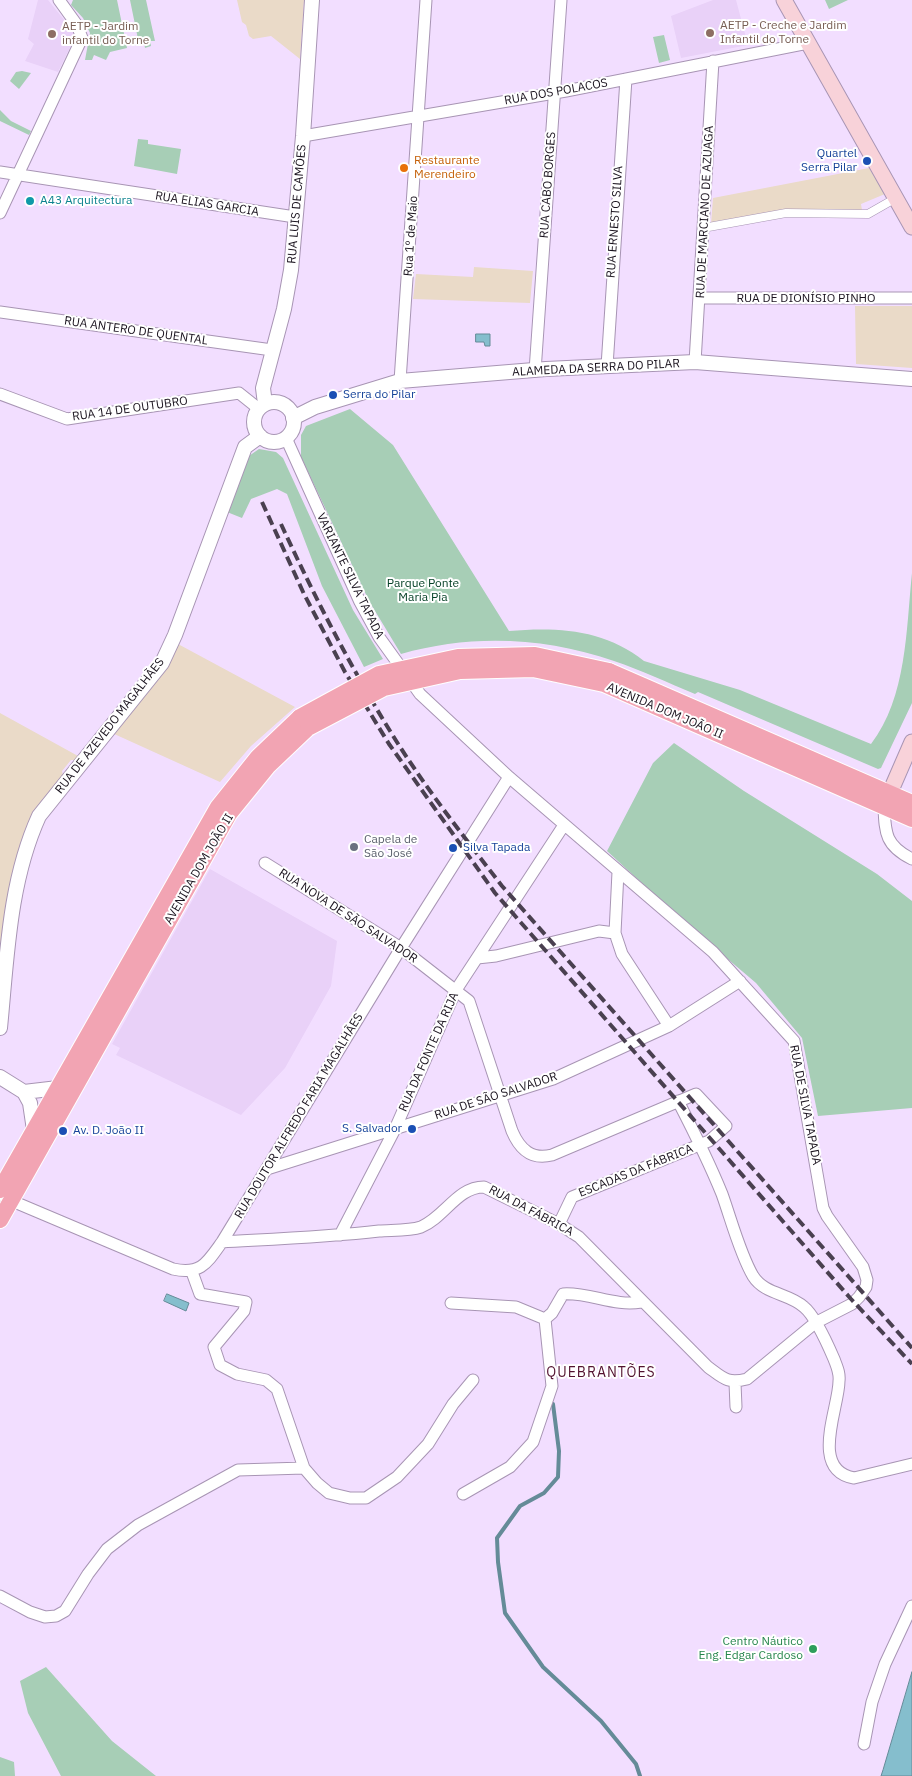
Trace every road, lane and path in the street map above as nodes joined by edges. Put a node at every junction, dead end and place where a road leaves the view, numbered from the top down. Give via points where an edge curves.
1 (59, 0) edge
2 (312, 0) edge
3 (426, 0) edge
4 (561, 0) edge
5 (784, 0) edge
6 (808, 42) junction
7 (713, 61) junction
8 (626, 79) junction
9 (554, 93) junction
10 (419, 117) junction
11 (303, 136) junction
12 (0, 172) edge
13 (17, 175) junction
14 (896, 198) junction
15 (0, 213) edge
16 (295, 217) junction
17 (912, 227) edge
18 (703, 228) junction
19 (700, 298) junction
20 (912, 298) edge
21 (0, 312) edge
22 (272, 350) junction
23 (695, 362) junction
24 (607, 366) junction
25 (535, 371) junction
26 (910, 379) edge
27 (400, 381) junction
28 (0, 394) edge
29 (262, 406) junction
30 (293, 418) junction
31 (260, 436) junction
32 (286, 438) junction
33 (304, 723) junction
34 (912, 742) edge
35 (509, 777) junction
36 (886, 801) junction
37 (912, 803) edge
38 (912, 819) edge
39 (564, 825) junction
40 (912, 858) edge
41 (265, 863) dead end
42 (618, 872) junction
43 (615, 933) junction
44 (401, 948) junction
45 (477, 958) junction
46 (740, 981) junction
47 (456, 990) junction
48 (669, 1026) junction
49 (0, 1028) edge
50 (0, 1077) edge
51 (58, 1088) junction
52 (24, 1092) junction
53 (500, 1096) junction
54 (678, 1101) junction
55 (395, 1129) junction
56 (34, 1130) junction
57 (700, 1145) junction
58 (267, 1169) junction
59 (4, 1195) edge
60 (0, 1220) edge
61 (559, 1224) junction
62 (340, 1235) junction
63 (222, 1242) junction
64 (192, 1272) junction
65 (641, 1302) junction
66 (451, 1303) dead end
67 (545, 1319) junction
68 (815, 1323) junction
69 (473, 1380) dead end
70 (735, 1382) junction
71 (736, 1408) dead end
72 (912, 1464) edge
73 (304, 1468) junction
74 (463, 1494) dead end
75 (0, 1596) edge
76 (912, 1606) edge
77 (864, 1744) dead end

1 - 13 street via 82,38
2 - 11 street, RUA LUIS DE CAMÕES
3 - 10 street, Rua 1º de Maio
4 - 9 street, RUA CABO BORGES
5 - 6 main road
6 - 7 street, RUA DOS POLACOS
6 - 14 main road
7 - 8 street, RUA DOS POLACOS
7 - 18 street, RUA DE MARCIANO DE AZUAGA
8 - 9 street, RUA DOS POLACOS
8 - 24 street, RUA ERNESTO SILVA
9 - 10 street, RUA DOS POLACOS
9 - 25 street, RUA CABO BORGES
10 - 11 street, RUA DOS POLACOS
10 - 27 street, Rua 1º de Maio
11 - 16 street, RUA LUIS DE CAMÕES
12 - 13 street, RUA ELIAS GARCIA
13 - 15 street
13 - 16 street, RUA ELIAS GARCIA
14 - 17 main road
14 - 18 street via 868,214 786,213
16 - 22 street, RUA LUIS DE CAMÕES via 288,290
18 - 19 street, RUA DE MARCIANO DE AZUAGA
19 - 20 street, RUA DE DIONÍSIO PINHO
19 - 23 street, RUA DE MARCIANO DE AZUAGA
21 - 22 street, RUA ANTERO DE QUENTAL
22 - 29 street, RUA LUIS DE CAMÕES
23 - 24 street, ALAMEDA DA SERRA DO PILAR
23 - 26 street, ALAMEDA DA SERRA DO PILAR
24 - 25 street, ALAMEDA DA SERRA DO PILAR
25 - 27 street, ALAMEDA DA SERRA DO PILAR
27 - 30 street, ALAMEDA DA SERRA DO PILAR via 316,407
28 - 29 street, RUA 14 DE OUTUBRO via 67,419 240,393
29 - 30 street via 271,402 283,404
29 - 31 street via 256,414 254,426
30 - 32 street via 292,429
31 - 32 street via 270,442
31 - 49 street, RUA DE AZEVEDO MAGALHÃES via 245,447 162,663 40,816 28,842 9,934
32 - 35 street, VARIANTE SILVA TAPADA via 379,638 420,694
33 - 36 main road, AVENIDA DOM JOÃO II, bridge via 384,688 460,671 533,669 607,678
33 - 51 main road, AVENIDA DOM JOÃO II via 258,757 218,807
33 - 59 main road, AVENIDA DOM JOÃO II via 230,814
34 - 36 main road
35 - 39 street, VARIANTE SILVA TAPADA
35 - 44 street, RUA DOUTOR ALFREDO FARIA MAGALHÃES
36 - 37 main road
36 - 38 main road
36 - 40 street via 884,828 889,842
39 - 42 street, RUA DE SILVA TAPADA
39 - 45 street, RUA DA FONTE DA RIJA
41 - 44 street, RUA NOVA DE SÃO SALVADOR
42 - 43 street
42 - 46 street, RUA DE SILVA TAPADA via 713,952
43 - 45 street via 599,931
43 - 48 street via 622,954
44 - 47 street, RUA NOVA DE SÃO SALVADOR
44 - 58 street, RUA DOUTOR ALFREDO FARIA MAGALHÃES
45 - 47 street, RUA DA FONTE DA RIJA
46 - 48 street, RUA DE SÃO SALVADOR
46 - 68 street, RUA DE SILVA TAPADA via 794,1041 823,1208 863,1267 867,1280 856,1301
47 - 53 street, RUA NOVA DE SÃO SALVADOR via 469,1001
47 - 55 street, RUA DA FONTE DA RIJA
48 - 53 street, RUA DE SÃO SALVADOR via 553,1079
50 - 52 street
51 - 52 street
51 - 56 main road, AVENIDA DOM JOÃO II
52 - 56 street via 30,1103
53 - 54 street, RUA NOVA DE SÃO SALVADOR via 517,1143 532,1156 542,1157
53 - 55 street, RUA DE SÃO SALVADOR
54 - 57 street
54 - 57 street, ESCADAS DA FÁBRICA via 696,1094 726,1126
55 - 58 street, RUA DE SÃO SALVADOR
55 - 62 street, RUA DA FONTE DA RIJA
56 - 59 main road, AVENIDA DOM JOÃO II
57 - 61 street, ESCADAS DA FÁBRICA via 572,1197
57 - 68 street via 752,1275 766,1289 804,1306
58 - 63 street, RUA DOUTOR ALFREDO FARIA MAGALHÃES
59 - 60 main road, AVENIDA DOM JOÃO II
59 - 64 street via 172,1269
61 - 62 street, RUA DA FÁBRICA via 484,1187 474,1187 420,1227
61 - 65 street, RUA DA FÁBRICA via 579,1236
62 - 63 street, RUA DA FÁBRICA
63 - 64 street, RUA DOUTOR ALFREDO FARIA MAGALHÃES via 204,1265
64 - 73 street via 200,1294 246,1302 244,1311 214,1347 220,1365 237,1374 266,1380 277,1389
65 - 67 street via 629,1304 577,1293 563,1294
65 - 70 street, RUA DA FÁBRICA via 708,1367 727,1381
66 - 67 street via 516,1306
67 - 74 street via 552,1386 533,1442 510,1467
68 - 70 street via 747,1379
68 - 72 street via 840,1382 829,1442 830,1454 838,1471 854,1478
69 - 73 street via 453,1404 428,1444 396,1477 366,1498 329,1493
70 - 71 street
73 - 75 street via 238,1470 138,1525 107,1549 65,1611 56,1616 46,1617 30,1612
76 - 77 street via 885,1664 872,1702

